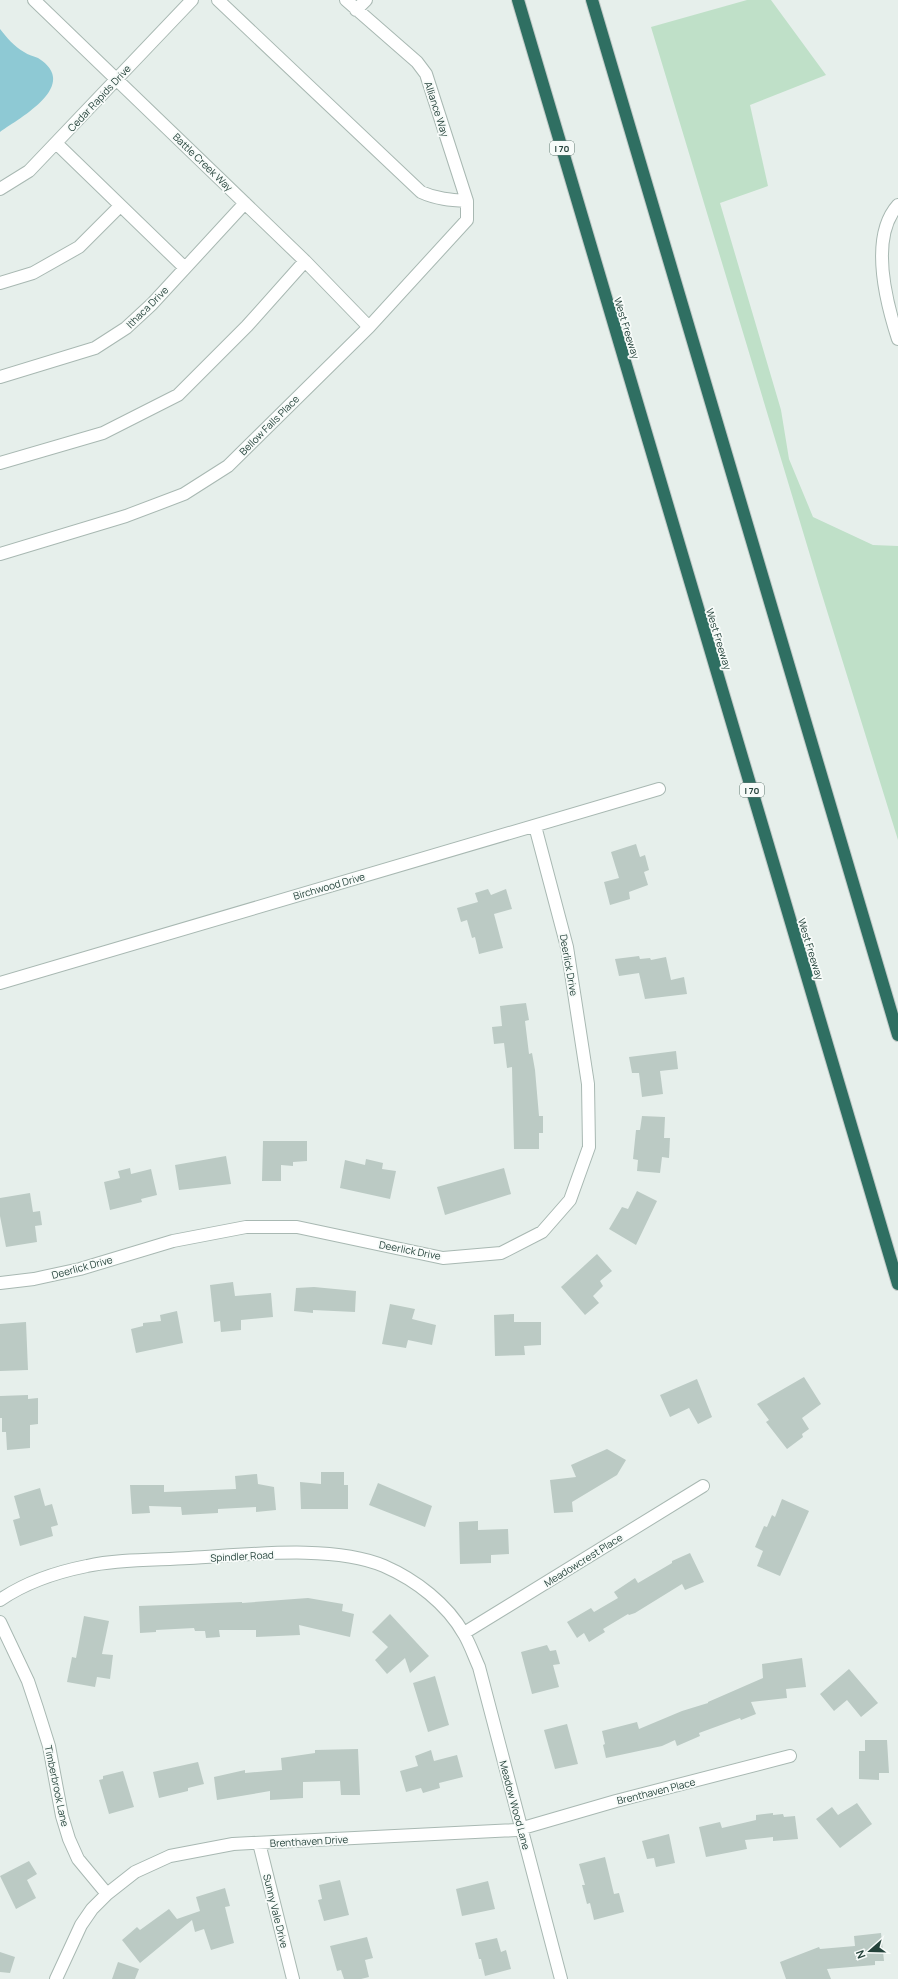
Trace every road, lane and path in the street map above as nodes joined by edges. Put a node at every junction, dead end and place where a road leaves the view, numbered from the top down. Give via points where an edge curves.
1 (34, 0) edge
2 (192, 0) edge
3 (218, 0) edge
4 (346, 0) edge
5 (366, 0) edge
6 (518, 0) edge
7 (592, 0) edge
8 (356, 10) junction
9 (116, 79) junction
10 (56, 143) junction
11 (0, 189) edge
12 (467, 201) junction
13 (245, 202) junction
14 (898, 205) edge
15 (120, 206) junction
16 (305, 261) junction
17 (185, 268) junction
18 (0, 283) edge
19 (369, 327) junction
20 (898, 340) edge
21 (0, 377) edge
22 (0, 463) edge
23 (0, 554) edge
24 (659, 789) dead end
25 (535, 826) junction
26 (0, 983) edge
27 (898, 1035) edge
28 (0, 1283) edge
29 (898, 1284) edge
30 (703, 1486) dead end
31 (0, 1600) edge
32 (0, 1622) edge
33 (464, 1634) junction
34 (790, 1756) dead end
35 (522, 1829) junction
36 (259, 1844) junction
37 (107, 1894) junction
38 (56, 1979) edge
39 (293, 1979) edge
40 (561, 1979) edge

1 - 9 street, Battle Creek Way
2 - 9 street, Cedar Rapids Drive
3 - 12 street via 421,192 450,200
4 - 8 street, Alliance Way
5 - 8 street
6 - 29 highway, West Freeway / I 70
7 - 27 highway
8 - 12 street, Alliance Way via 417,62 426,74
9 - 10 street, Cedar Rapids Drive
9 - 13 street, Battle Creek Way
10 - 11 street, Cedar Rapids Drive via 29,171
10 - 15 street
12 - 19 street, Bellow Falls Place via 467,220
13 - 16 street, Battle Creek Way
13 - 17 street, Ithaca Drive
14 - 20 street via 884,228 882,257 884,282
15 - 17 street
15 - 18 street via 79,247 33,273
16 - 19 street, Battle Creek Way
16 - 22 street via 247,326 178,395 103,433
17 - 21 street, Ithaca Drive via 126,328 94,348
19 - 23 street, Bellow Falls Place via 228,466 184,494 126,516
24 - 25 street, Birchwood Drive
25 - 26 street, Birchwood Drive
25 - 28 street, Deerlick Drive via 567,947 588,1084 589,1147 570,1200 542,1232 501,1254 443,1258 297,1227 246,1227 173,1241 80,1269
30 - 33 street, Meadowcrest Place
31 - 33 street, Spindler Road via 11,1592 43,1578 89,1565 299,1553 356,1557 384,1566 411,1580 430,1594
32 - 37 street, Timberbrook Lane via 28,1681 37,1708 49,1746 62,1816 69,1839 78,1859
33 - 35 street, Meadow Wood Lane via 479,1667
34 - 35 street, Brenthaven Place via 616,1801
35 - 36 street, Brenthaven Drive
35 - 40 street, Meadow Wood Lane
36 - 37 street, Brenthaven Drive via 233,1844 170,1856 135,1872
36 - 39 street, Sunny Vale Drive
37 - 38 street via 81,1925

